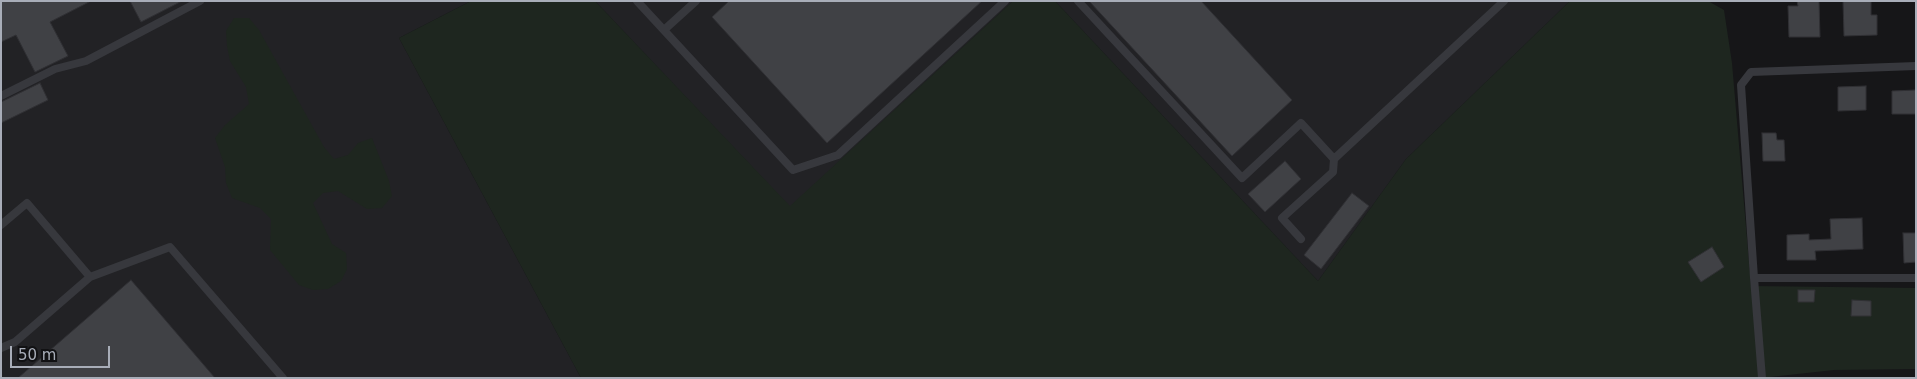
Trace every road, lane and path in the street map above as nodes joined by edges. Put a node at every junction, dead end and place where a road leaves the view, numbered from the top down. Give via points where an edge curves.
1 (200, 1) edge
2 (638, 1) edge
3 (696, 1) edge
4 (1005, 1) edge
5 (1078, 1) edge
6 (1504, 1) edge
7 (188, 4) edge
8 (664, 30) junction
9 (1916, 66) edge
10 (1, 96) edge
11 (1334, 159) junction
12 (1, 225) edge
13 (1301, 239) dead end
14 (90, 277) junction
15 (1754, 278) junction
16 (1916, 278) edge
17 (1, 348) edge
18 (280, 376) edge
19 (1762, 378) edge

1 - 7 lane
2 - 8 lane
3 - 8 lane
4 - 8 lane via 838,155 793,170
5 - 11 lane via 1242,178 1301,123
6 - 11 lane
7 - 10 lane via 86,61 55,69
9 - 15 lane via 1751,72 1742,85
11 - 13 lane via 1333,172 1282,218
12 - 14 lane via 26,203
14 - 17 lane via 15,342
14 - 18 lane via 170,247
15 - 16 lane
15 - 19 lane

